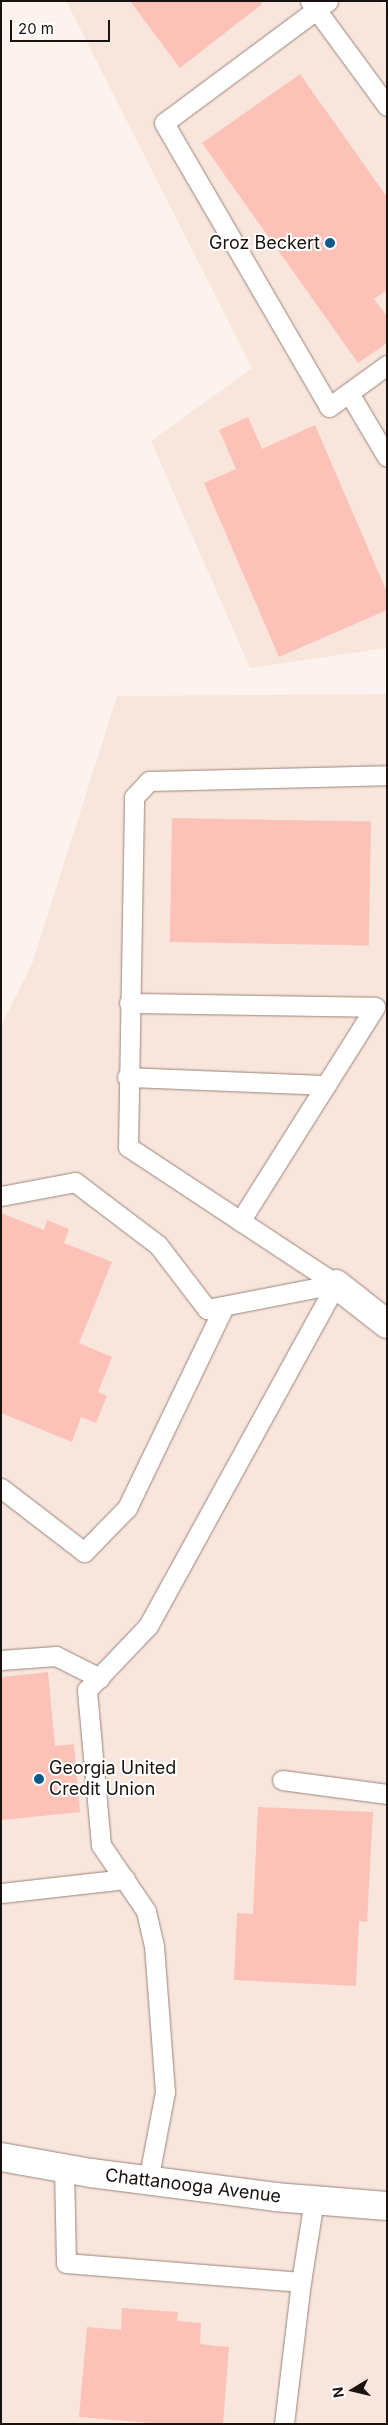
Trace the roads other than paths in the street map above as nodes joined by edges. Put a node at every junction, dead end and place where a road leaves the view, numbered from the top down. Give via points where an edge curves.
1 (318, 4) edge
2 (387, 106) edge
3 (387, 365) edge
4 (349, 393) junction
5 (387, 457) edge
6 (387, 775) edge
7 (129, 1003) junction
8 (127, 1078) junction
9 (326, 1085) junction
10 (1, 1196) edge
11 (240, 1221) junction
12 (336, 1284) junction
13 (224, 1306) junction
14 (387, 1324) edge
15 (1, 1488) edge
16 (1, 1660) edge
17 (100, 1678) junction
18 (282, 1780) dead end
19 (387, 1794) edge
20 (125, 1879) junction
21 (1, 1893) edge
22 (1, 2157) edge
23 (64, 2168) junction
24 (148, 2181) junction
25 (314, 2200) junction
26 (387, 2206) edge
27 (301, 2282) junction
28 (284, 2424) edge

1 - 2 lane
1 - 4 lane via 164,123 328,407
3 - 4 lane
4 - 5 lane
6 - 7 lane via 149,781 134,797
7 - 8 lane
7 - 9 lane via 375,1007
8 - 9 lane
8 - 11 lane via 128,1146
9 - 11 lane
10 - 13 lane via 75,1182 158,1245 207,1309
11 - 12 lane
12 - 13 lane
12 - 14 street
12 - 17 lane via 148,1626
13 - 15 lane via 127,1508 84,1552
16 - 17 lane via 56,1656
17 - 20 lane via 87,1690 101,1845
18 - 19 lane
20 - 21 lane
20 - 24 lane via 146,1911 154,1946 165,2092
22 - 23 street, Chattanooga Avenue
23 - 24 street, Chattanooga Avenue
23 - 27 lane via 66,2263
24 - 25 street, Chattanooga Avenue
25 - 26 street, Chattanooga Avenue
25 - 27 lane
27 - 28 lane

